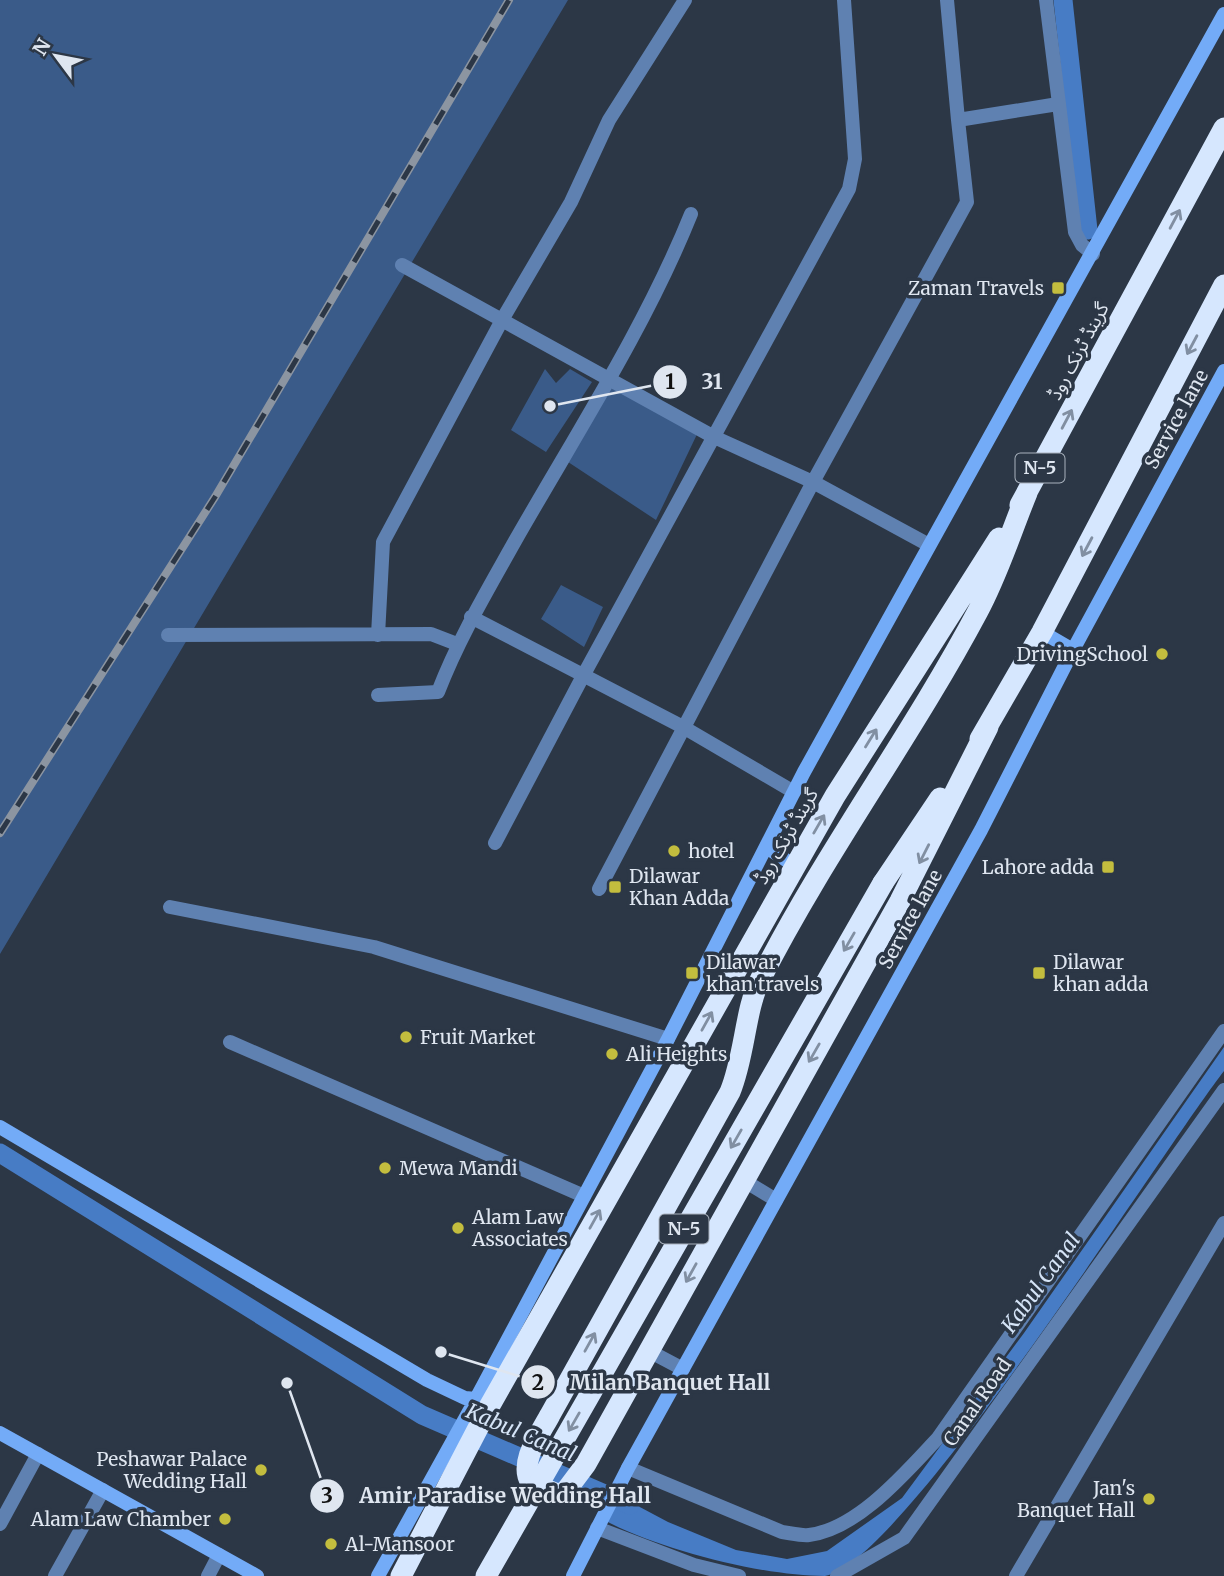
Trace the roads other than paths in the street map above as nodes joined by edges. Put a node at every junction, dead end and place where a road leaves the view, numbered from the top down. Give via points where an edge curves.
1 (685, 0) edge
2 (844, 0) edge
3 (947, 0) edge
4 (1046, 0) edge
5 (1224, 14) edge
6 (1058, 104) junction
7 (958, 120) junction
8 (1224, 128) edge
9 (691, 214) dead end
10 (1093, 254) junction
11 (402, 265) dead end
12 (1224, 285) edge
13 (502, 320) junction
14 (1224, 371) edge
15 (609, 376) junction
16 (714, 436) junction
17 (813, 482) junction
18 (1027, 493) junction
19 (929, 545) junction
20 (471, 617) junction
21 (1042, 632) junction
22 (168, 635) dead end
23 (378, 635) junction
24 (457, 644) junction
25 (1073, 650) junction
26 (583, 676) junction
27 (378, 695) dead end
28 (684, 727) junction
29 (988, 727) junction
30 (794, 792) junction
31 (495, 843) dead end
32 (766, 847) junction
33 (795, 866) junction
34 (599, 889) dead end
35 (170, 906) dead end
36 (1224, 1031) edge
37 (668, 1039) junction
38 (230, 1042) dead end
39 (1224, 1090) edge
40 (0, 1127) edge
41 (743, 1180) junction
42 (584, 1196) junction
43 (776, 1200) junction
44 (1224, 1223) edge
45 (649, 1351) junction
46 (683, 1369) junction
47 (483, 1403) junction
48 (0, 1433) edge
49 (459, 1450) junction
50 (38, 1454) junction
51 (628, 1468) junction
52 (103, 1490) junction
53 (599, 1523) junction
54 (0, 1524) edge
55 (219, 1555) junction
56 (55, 1576) edge
57 (208, 1576) edge
58 (257, 1576) edge
59 (378, 1576) edge
60 (401, 1576) edge
61 (486, 1576) edge
62 (573, 1576) edge
63 (740, 1576) edge
64 (837, 1576) edge
65 (1016, 1576) edge

1 - 13 street via 609,120 571,202
2 - 16 street via 855,159 849,189
3 - 7 street
4 - 6 street
5 - 10 street
6 - 7 street
6 - 10 street via 1075,232
7 - 17 street via 967,202
18 -> 8 highway, گرینڈ ٹرنک روڈ / N-5
9 - 15 street
10 - 19 street
11 - 13 street
12 -> 21 highway, N-5
13 - 15 street
13 - 23 street via 383,542
14 - 25 street, Service lane
15 - 16 street
15 - 20 street
16 - 17 street
16 - 26 street
17 - 19 street
17 - 28 street
33 -> 18 highway, گرینڈ ٹرنک روڈ / N-5
45 -> 18 highway via 573,1485 557,1494 531,1483 530,1453 730,1092 758,983 950,662 980,607
19 - 30 street
20 - 24 street
20 - 26 street
21 - 25 street
21 - 29 highway, N-5
22 - 23 street
23 - 24 street via 431,634
24 - 27 street via 438,692
25 - 43 street, Service lane via 981,830
26 - 28 street
26 - 31 street
28 - 30 street
28 - 34 street
29 -> 41 highway via 900,901
29 -> 61 highway, N-5, bridge via 883,883
30 - 32 street
32 - 33 street
32 - 37 street
47 -> 33 highway, گرینڈ ٹرنک روڈ / N-5
35 - 37 street via 374,947
36 - 51 street via 938,1438 897,1481 844,1524 808,1535 782,1532
37 - 42 street
38 - 42 street
39 - 64 street, Canal Road via 904,1538
40 - 47 street via 428,1380
41 - 43 street
41 -> 45 highway
42 - 47 street
43 - 46 street, Service lane
44 - 65 street
45 - 46 street
46 - 51 street, Service lane
47 - 49 highway, گرینڈ ٹرنک روڈ / N-5
47 - 49 street via 468,1415
48 - 50 street
49 - 59 street
49 - 60 highway, گرینڈ ٹرنک روڈ / N-5
50 - 52 street
50 - 54 street
51 - 53 street, Service lane
52 - 55 street
52 - 56 street
53 - 62 street, Service lane
53 - 63 street via 694,1564
55 - 57 street
55 - 58 street

